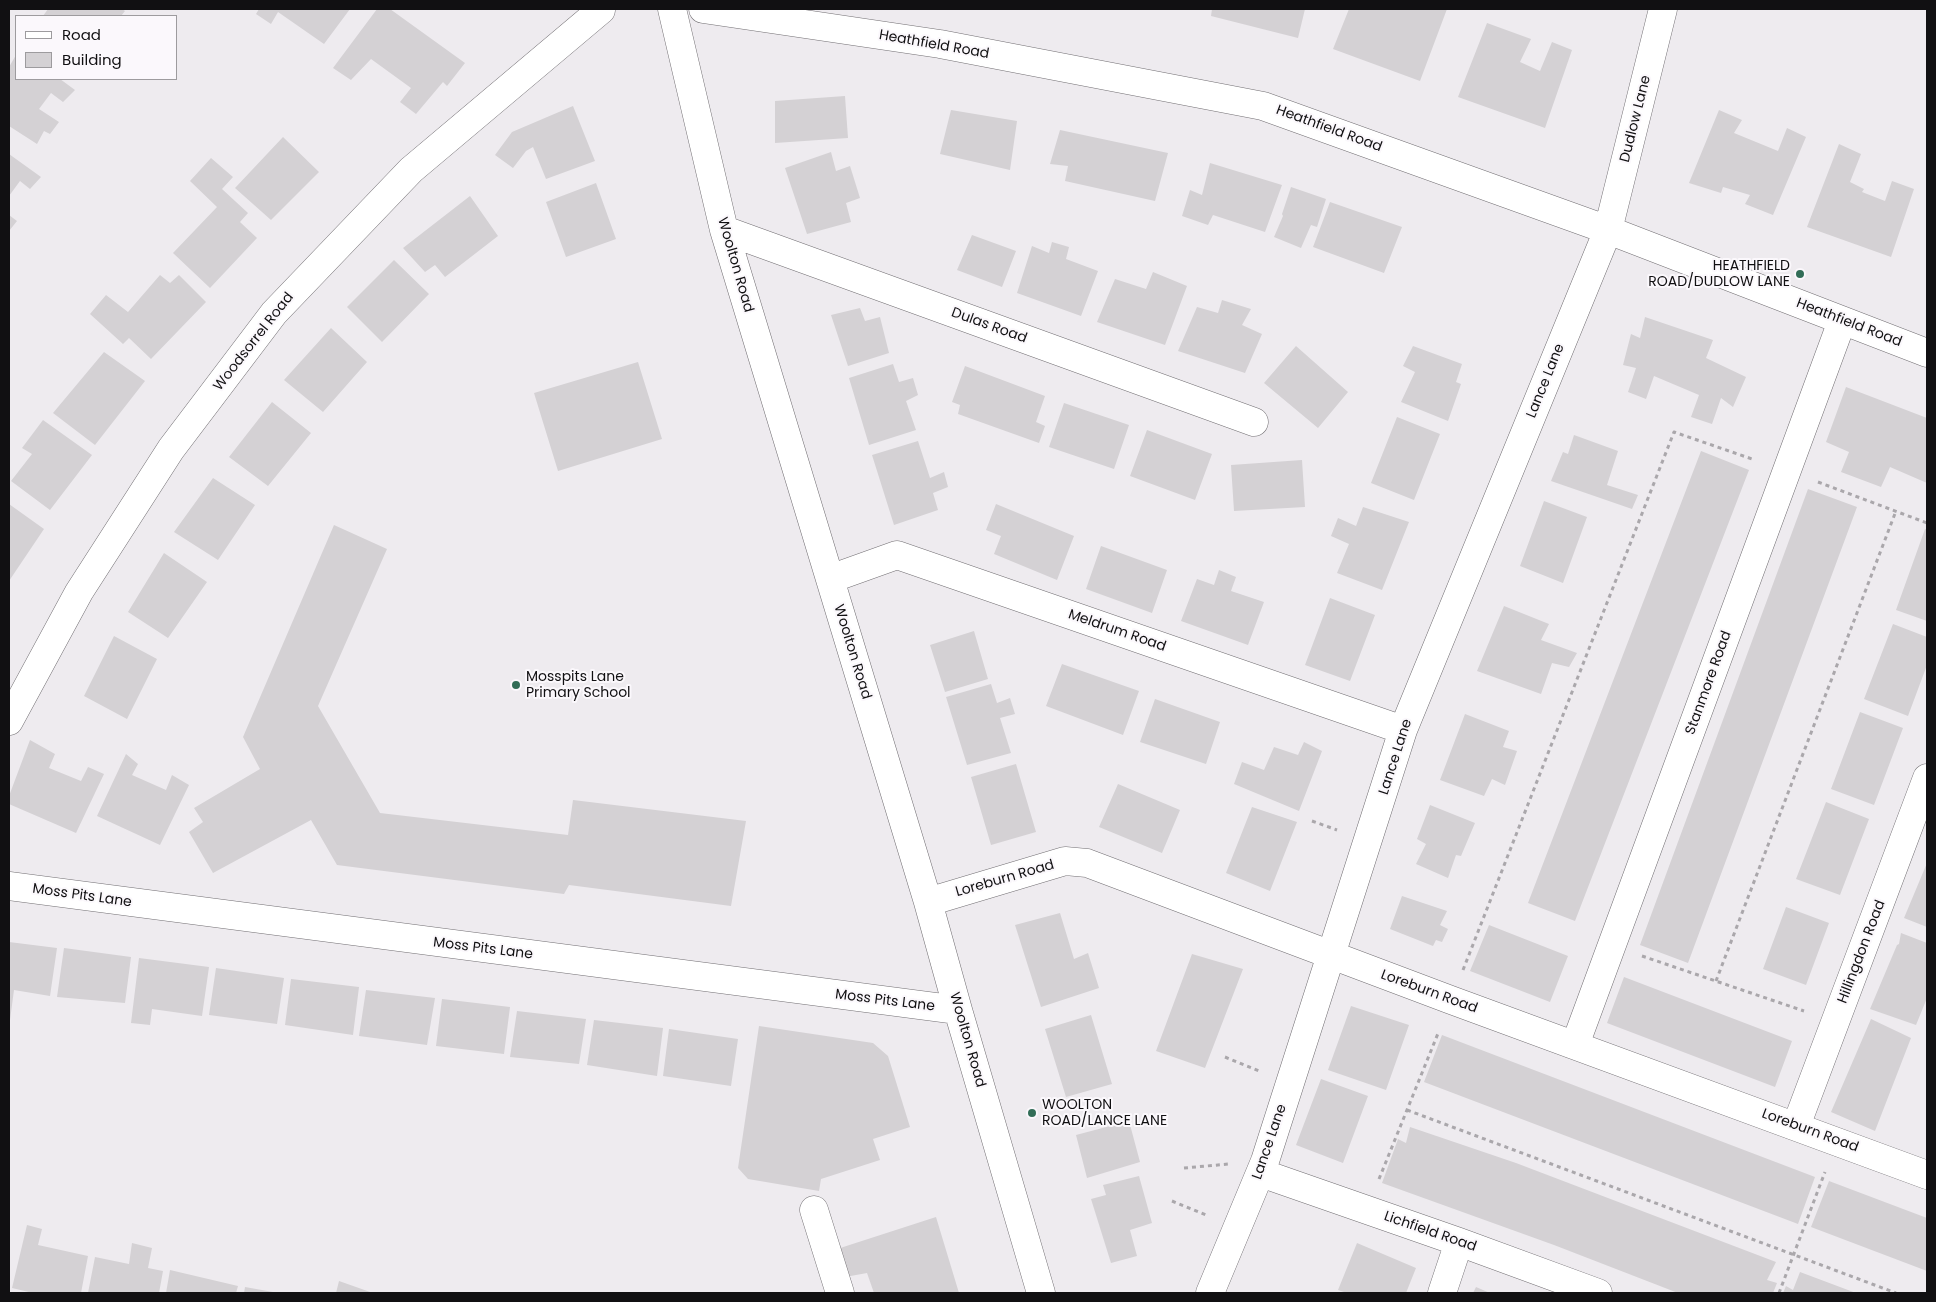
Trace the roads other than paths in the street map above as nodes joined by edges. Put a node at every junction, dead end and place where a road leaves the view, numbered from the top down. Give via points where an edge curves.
1 (604, 9) edge
2 (672, 9) edge
3 (703, 9) edge
4 (1663, 9) edge
5 (724, 230) junction
6 (1608, 230) junction
7 (1842, 321) junction
8 (1927, 353) edge
9 (1254, 422) dead end
10 (830, 579) junction
11 (9, 721) edge
12 (1403, 730) junction
13 (1927, 778) edge
14 (9, 886) edge
15 (928, 902) junction
16 (1332, 955) junction
17 (958, 1010) junction
18 (1575, 1045) junction
19 (1796, 1126) junction
20 (1261, 1173) junction
21 (1927, 1175) edge
22 (814, 1210) dead end
23 (1459, 1242) junction
24 (840, 1293) edge
25 (1041, 1293) edge
26 (1210, 1293) edge
27 (1442, 1293) edge
28 (1598, 1293) edge

1 - 11 street, Woodsorrel Road via 411,170 274,313 171,449 78,592
2 - 5 street, Woolton Road
3 - 6 street, Heathfield Road via 940,44 1263,106
4 - 6 street, Dudlow Lane
5 - 9 street, Dulas Road
5 - 10 street, Woolton Road
6 - 7 street, Heathfield Road
6 - 12 street, Lance Lane
7 - 8 street, Heathfield Road
7 - 18 street, Stanmore Road
10 - 12 street, Meldrum Road via 897,555
10 - 15 street, Woolton Road
12 - 16 street, Lance Lane
13 - 19 street, Hillingdon Road
14 - 17 street, Moss Pits Lane
15 - 16 street, Loreburn Road via 1065,861 1086,863
15 - 17 street, Woolton Road
16 - 18 street, Loreburn Road
16 - 20 street, Lance Lane
17 - 25 street, Woolton Road
18 - 19 street, Loreburn Road
19 - 21 street, Loreburn Road
20 - 23 street, Lichfield Road
20 - 26 street, Lance Lane
22 - 24 street
23 - 27 street
23 - 28 street, Lichfield Road

